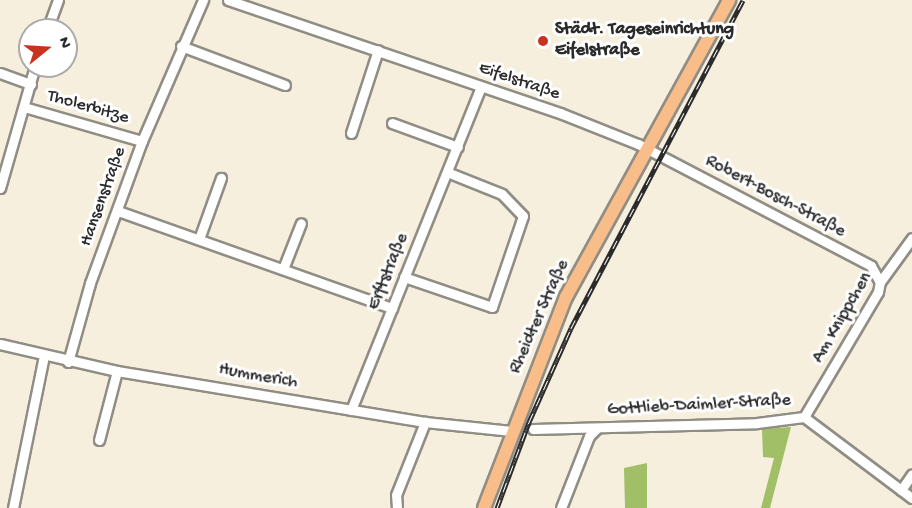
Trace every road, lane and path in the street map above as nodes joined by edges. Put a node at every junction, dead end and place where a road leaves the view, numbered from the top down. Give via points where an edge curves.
1 (58, 0) edge
2 (203, 0) edge
3 (228, 0) edge
4 (729, 0) edge
5 (51, 18) edge
6 (181, 46) junction
7 (378, 50) junction
8 (0, 73) edge
9 (32, 78) edge
10 (31, 84) junction
11 (285, 85) dead end
12 (481, 87) junction
13 (24, 107) junction
14 (392, 123) dead end
15 (351, 133) dead end
16 (142, 141) junction
17 (458, 147) junction
18 (647, 149) junction
19 (447, 172) junction
20 (221, 178) dead end
21 (0, 188) edge
22 (118, 211) junction
23 (300, 223) dead end
24 (912, 238) edge
25 (199, 239) junction
26 (283, 269) junction
27 (404, 277) junction
28 (880, 282) junction
29 (392, 308) junction
30 (0, 344) edge
31 (44, 356) junction
32 (68, 362) junction
33 (117, 370) junction
34 (351, 410) junction
35 (804, 417) junction
36 (425, 422) junction
37 (597, 428) junction
38 (533, 429) dead end
39 (512, 431) junction
40 (99, 440) dead end
41 (912, 474) edge
42 (901, 490) junction
43 (912, 498) edge
44 (13, 508) edge
45 (396, 508) edge
46 (483, 508) edge
47 (561, 508) edge

1 - 5 street
2 - 6 street, Hansenstraße
3 - 7 street, Eifelstraße
4 - 18 main road, Rheidter Straße
6 - 11 street
6 - 16 street, Hansenstraße
7 - 12 street, Eifelstraße
7 - 15 street
8 - 10 street
9 - 10 street
10 - 13 street
12 - 17 street, Erftstraße
12 - 18 street, Eifelstraße via 560,113
13 - 16 street, Tholerbitze
13 - 21 street
14 - 17 street
16 - 22 street, Hansenstraße
17 - 19 street, Erftstraße
18 - 28 street, Robert-Bosch-Straße via 872,266
18 - 39 main road, Rheidter Straße via 566,297
19 - 27 street, Erftstraße
19 - 27 street via 502,194 523,216 492,307
20 - 25 street
22 - 25 street
22 - 32 street, Hansenstraße via 90,284
23 - 26 street
24 - 28 street, Am Knippchen
25 - 26 street
26 - 29 street
27 - 29 street, Erftstraße
28 - 35 street, Am Knippchen via 878,292
29 - 34 street, Erftstraße
30 - 31 street, Hummerich
31 - 32 street, Hummerich
31 - 44 street
32 - 33 street, Hummerich
33 - 34 street, Hummerich
33 - 40 street
34 - 36 street, Hummerich
35 - 37 street, Gottlieb-Daimler-Straße via 756,423
35 - 42 street, Gottlieb-Daimler-Straße
36 - 39 street, Hummerich
36 - 45 street via 396,495
37 - 38 street, Gottlieb-Daimler-Straße
37 - 47 street via 590,433
39 - 46 main road, Rheidter Straße
41 - 42 street
42 - 43 street, Gottlieb-Daimler-Straße

